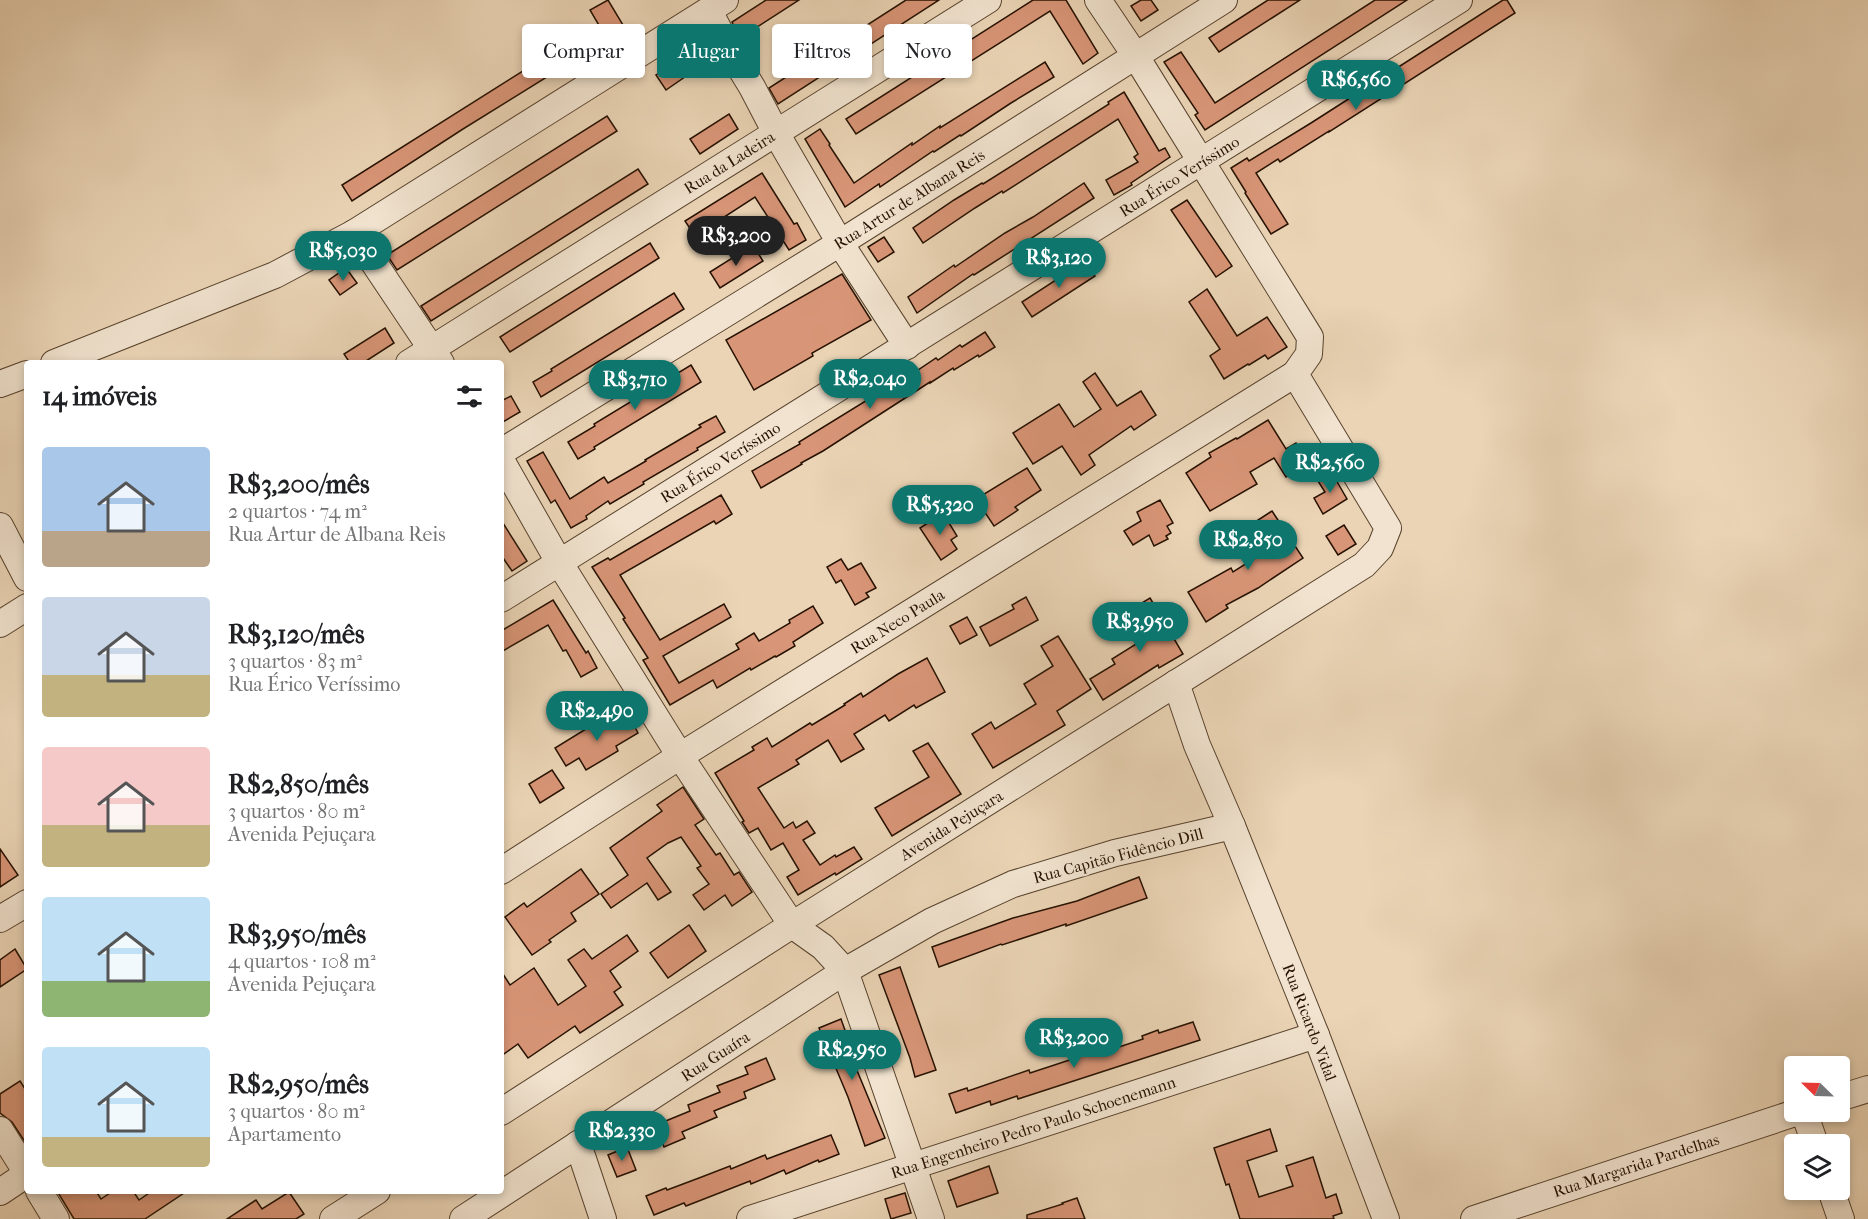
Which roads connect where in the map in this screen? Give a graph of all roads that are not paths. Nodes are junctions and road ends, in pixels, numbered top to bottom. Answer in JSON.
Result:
{"nodes":[{"id":1,"x":988,"y":0,"type":"edge"},
{"id":2,"x":1098,"y":0,"type":"edge"},
{"id":3,"x":1224,"y":0,"type":"edge"},
{"id":4,"x":1459,"y":0,"type":"edge"},
{"id":5,"x":717,"y":5,"type":"edge"},
{"id":6,"x":1135,"y":55,"type":"junction"},
{"id":7,"x":776,"y":133,"type":"junction"},
{"id":8,"x":1202,"y":162,"type":"junction"},
{"id":9,"x":354,"y":233,"type":"junction"},
{"id":10,"x":840,"y":243,"type":"junction"},
{"id":11,"x":907,"y":346,"type":"junction"},
{"id":12,"x":436,"y":356,"type":"edge"},
{"id":13,"x":61,"y":360,"type":"edge"},
{"id":14,"x":421,"y":360,"type":"edge"},
{"id":15,"x":1295,"y":374,"type":"junction"},
{"id":16,"x":24,"y":375,"type":"edge"},
{"id":17,"x":0,"y":384,"type":"edge"},
{"id":18,"x":504,"y":450,"type":"edge"},
{"id":19,"x":504,"y":465,"type":"edge"},
{"id":20,"x":0,"y":526,"type":"edge"},
{"id":21,"x":559,"y":562,"type":"junction"},
{"id":22,"x":24,"y":572,"type":"edge"},
{"id":23,"x":504,"y":598,"type":"edge"},
{"id":24,"x":24,"y":609,"type":"edge"},
{"id":25,"x":0,"y":624,"type":"edge"},
{"id":26,"x":1176,"y":683,"type":"junction"},
{"id":27,"x":680,"y":756,"type":"junction"},
{"id":28,"x":1232,"y":826,"type":"junction"},
{"id":29,"x":504,"y":869,"type":"edge"},
{"id":30,"x":24,"y":905,"type":"edge"},
{"id":31,"x":0,"y":919,"type":"edge"},
{"id":32,"x":792,"y":925,"type":"junction"},
{"id":33,"x":845,"y":971,"type":"junction"},
{"id":34,"x":1316,"y":1035,"type":"junction"},
{"id":35,"x":1868,"y":1089,"type":"edge"},
{"id":36,"x":1850,"y":1095,"type":"edge"},
{"id":37,"x":504,"y":1110,"type":"edge"},
{"id":38,"x":1784,"y":1117,"type":"edge"},
{"id":39,"x":0,"y":1130,"type":"edge"},
{"id":40,"x":578,"y":1144,"type":"junction"},
{"id":41,"x":913,"y":1166,"type":"junction"},
{"id":42,"x":24,"y":1169,"type":"edge"},
{"id":43,"x":24,"y":1176,"type":"edge"},
{"id":44,"x":0,"y":1191,"type":"edge"},
{"id":45,"x":504,"y":1192,"type":"edge"},
{"id":46,"x":41,"y":1194,"type":"edge"},
{"id":47,"x":372,"y":1194,"type":"edge"},
{"id":48,"x":501,"y":1194,"type":"edge"},
{"id":49,"x":1834,"y":1200,"type":"edge"},
{"id":50,"x":56,"y":1219,"type":"edge"},
{"id":51,"x":333,"y":1219,"type":"edge"},
{"id":52,"x":463,"y":1219,"type":"edge"},
{"id":53,"x":603,"y":1219,"type":"edge"},
{"id":54,"x":750,"y":1219,"type":"edge"},
{"id":55,"x":931,"y":1219,"type":"edge"},
{"id":56,"x":1386,"y":1219,"type":"edge"},
{"id":57,"x":1474,"y":1219,"type":"edge"},
{"id":58,"x":1841,"y":1219,"type":"edge"}],
"edges":[{"from":1,"to":7,"type":"street","name":"Rua da Ladeira"},
{"from":2,"to":6,"type":"street"},
{"from":3,"to":6,"type":"street","name":"Rua Artur de Albana Reis"},
{"from":4,"to":8,"type":"street","name":"Rua Érico Veríssimo"},
{"from":5,"to":7,"type":"street"},
{"from":5,"to":9,"type":"street"},
{"from":6,"to":8,"type":"street"},
{"from":6,"to":10,"type":"street","name":"Rua Artur de Albana Reis"},
{"from":7,"to":10,"type":"street"},
{"from":7,"to":12,"type":"street","name":"Rua da Ladeira"},
{"from":8,"to":11,"type":"street","name":"Rua Érico Veríssimo"},
{"from":8,"to":15,"type":"street"},
{"from":9,"to":12,"type":"street"},
{"from":9,"to":13,"type":"street"},
{"from":10,"to":11,"type":"street"},
{"from":10,"to":18,"type":"street","name":"Rua Artur de Albana Reis"},
{"from":11,"to":21,"type":"street","name":"Rua Érico Veríssimo"},
{"from":12,"to":14,"type":"street","name":"Rua da Ladeira"},
{"from":15,"to":26,"type":"street","name":"Avenida Pejuçara"},
{"from":15,"to":27,"type":"street","name":"Rua Neco Paula"},
{"from":16,"to":17,"type":"street"},
{"from":19,"to":21,"type":"street"},
{"from":20,"to":22,"type":"street"},
{"from":21,"to":23,"type":"street","name":"Rua Érico Veríssimo"},
{"from":21,"to":27,"type":"street"},
{"from":24,"to":25,"type":"street"},
{"from":26,"to":28,"type":"street","name":"Rua Ricardo Vidal"},
{"from":26,"to":32,"type":"street","name":"Avenida Pejuçara"},
{"from":27,"to":29,"type":"street","name":"Rua Neco Paula"},
{"from":27,"to":32,"type":"street"},
{"from":28,"to":33,"type":"street","name":"Rua Capitão Fidêncio Dill"},
{"from":28,"to":34,"type":"street","name":"Rua Ricardo Vidal"},
{"from":30,"to":31,"type":"street"},
{"from":32,"to":33,"type":"street"},
{"from":32,"to":37,"type":"street","name":"Avenida Pejuçara"},
{"from":33,"to":40,"type":"street","name":"Rua Guaíra"},
{"from":33,"to":41,"type":"street"},
{"from":34,"to":41,"type":"street","name":"Rua Engenheiro Pedro Paulo Schoenemann"},
{"from":34,"to":56,"type":"street","name":"Rua Ricardo Vidal"},
{"from":35,"to":36,"type":"street"},
{"from":38,"to":57,"type":"street","name":"Rua Margarida Pardelhas"},
{"from":39,"to":42,"type":"street"},
{"from":40,"to":45,"type":"street","name":"Rua Guaíra"},
{"from":40,"to":53,"type":"street"},
{"from":41,"to":54,"type":"street","name":"Rua Engenheiro Pedro Paulo Schoenemann"},
{"from":41,"to":55,"type":"street"},
{"from":43,"to":44,"type":"street"},
{"from":46,"to":50,"type":"street"},
{"from":47,"to":51,"type":"street"},
{"from":48,"to":52,"type":"street","name":"Rua Guaíra"},
{"from":49,"to":58,"type":"street"}]}
